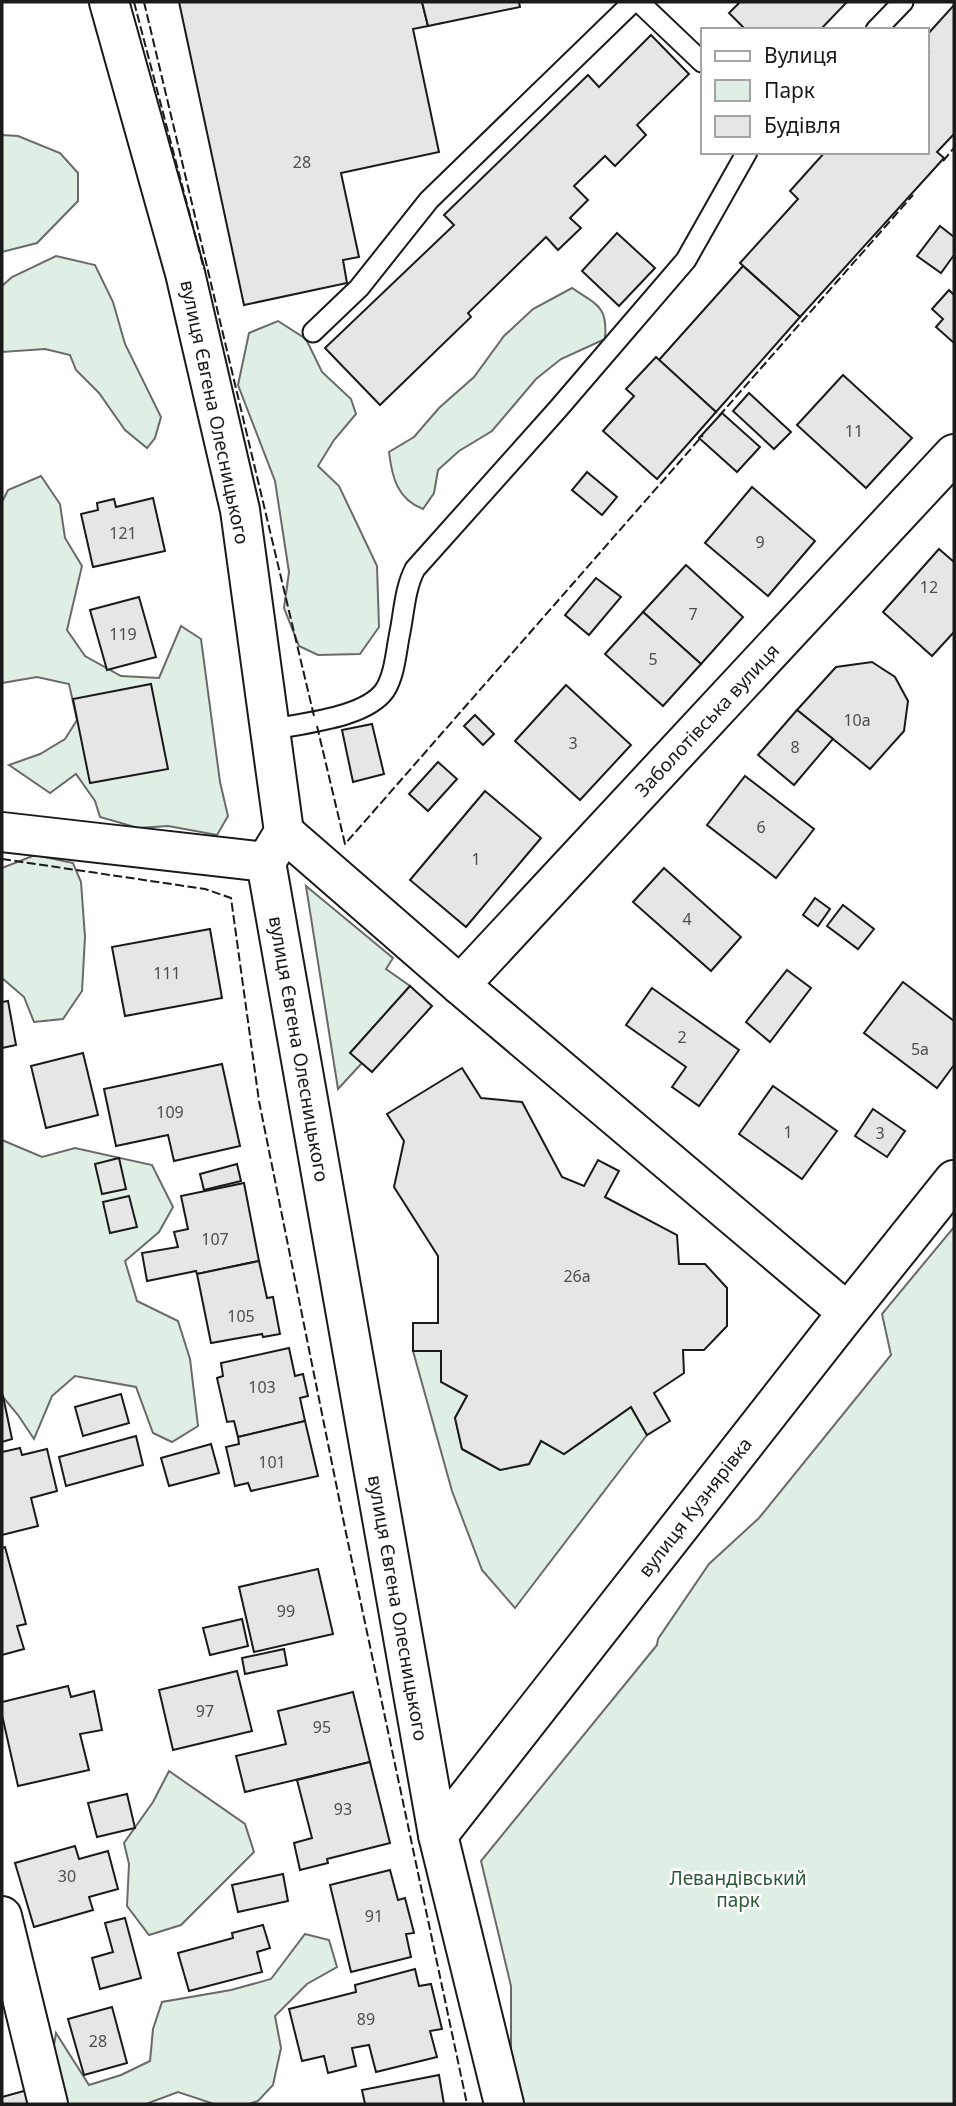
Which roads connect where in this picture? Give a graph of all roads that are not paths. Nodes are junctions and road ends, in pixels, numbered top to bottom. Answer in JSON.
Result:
{"nodes":[{"id":1,"x":109,"y":2,"type":"edge"},
{"id":2,"x":633,"y":2,"type":"edge"},
{"id":3,"x":639,"y":2,"type":"edge"},
{"id":4,"x":903,"y":2,"type":"edge"},
{"id":5,"x":878,"y":28,"type":"edge"},
{"id":6,"x":701,"y":61,"type":"edge"},
{"id":7,"x":746,"y":154,"type":"edge"},
{"id":8,"x":313,"y":332,"type":"dead end"},
{"id":9,"x":954,"y":454,"type":"edge"},
{"id":10,"x":270,"y":730,"type":"junction"},
{"id":11,"x":2,"y":832,"type":"edge"},
{"id":12,"x":275,"y":847,"type":"junction"},
{"id":13,"x":460,"y":985,"type":"junction"},
{"id":14,"x":954,"y":1180,"type":"edge"},
{"id":15,"x":847,"y":1312,"type":"junction"},
{"id":16,"x":438,"y":1835,"type":"junction"},
{"id":17,"x":2,"y":1916,"type":"edge"},
{"id":18,"x":48,"y":2104,"type":"edge"},
{"id":19,"x":504,"y":2104,"type":"edge"}],
"edges":[{"from":1,"to":10,"type":"street","name":"вулиця Євгена Олесницького"},
{"from":2,"to":8,"type":"lane"},
{"from":3,"to":6,"type":"lane"},
{"from":4,"to":5,"type":"lane"},
{"from":7,"to":10,"type":"lane"},
{"from":9,"to":13,"type":"street","name":"Заболотівська вулиця"},
{"from":10,"to":12,"type":"street","name":"вулиця Євгена Олесницького"},
{"from":11,"to":12,"type":"street"},
{"from":12,"to":13,"type":"street"},
{"from":12,"to":16,"type":"street","name":"вулиця Євгена Олесницького"},
{"from":13,"to":15,"type":"street"},
{"from":14,"to":15,"type":"street","name":"вулиця Кузнярівка"},
{"from":15,"to":16,"type":"street","name":"вулиця Кузнярівка"},
{"from":16,"to":19,"type":"street","name":"вулиця Євгена Олесницького"},
{"from":17,"to":18,"type":"street"}]}
